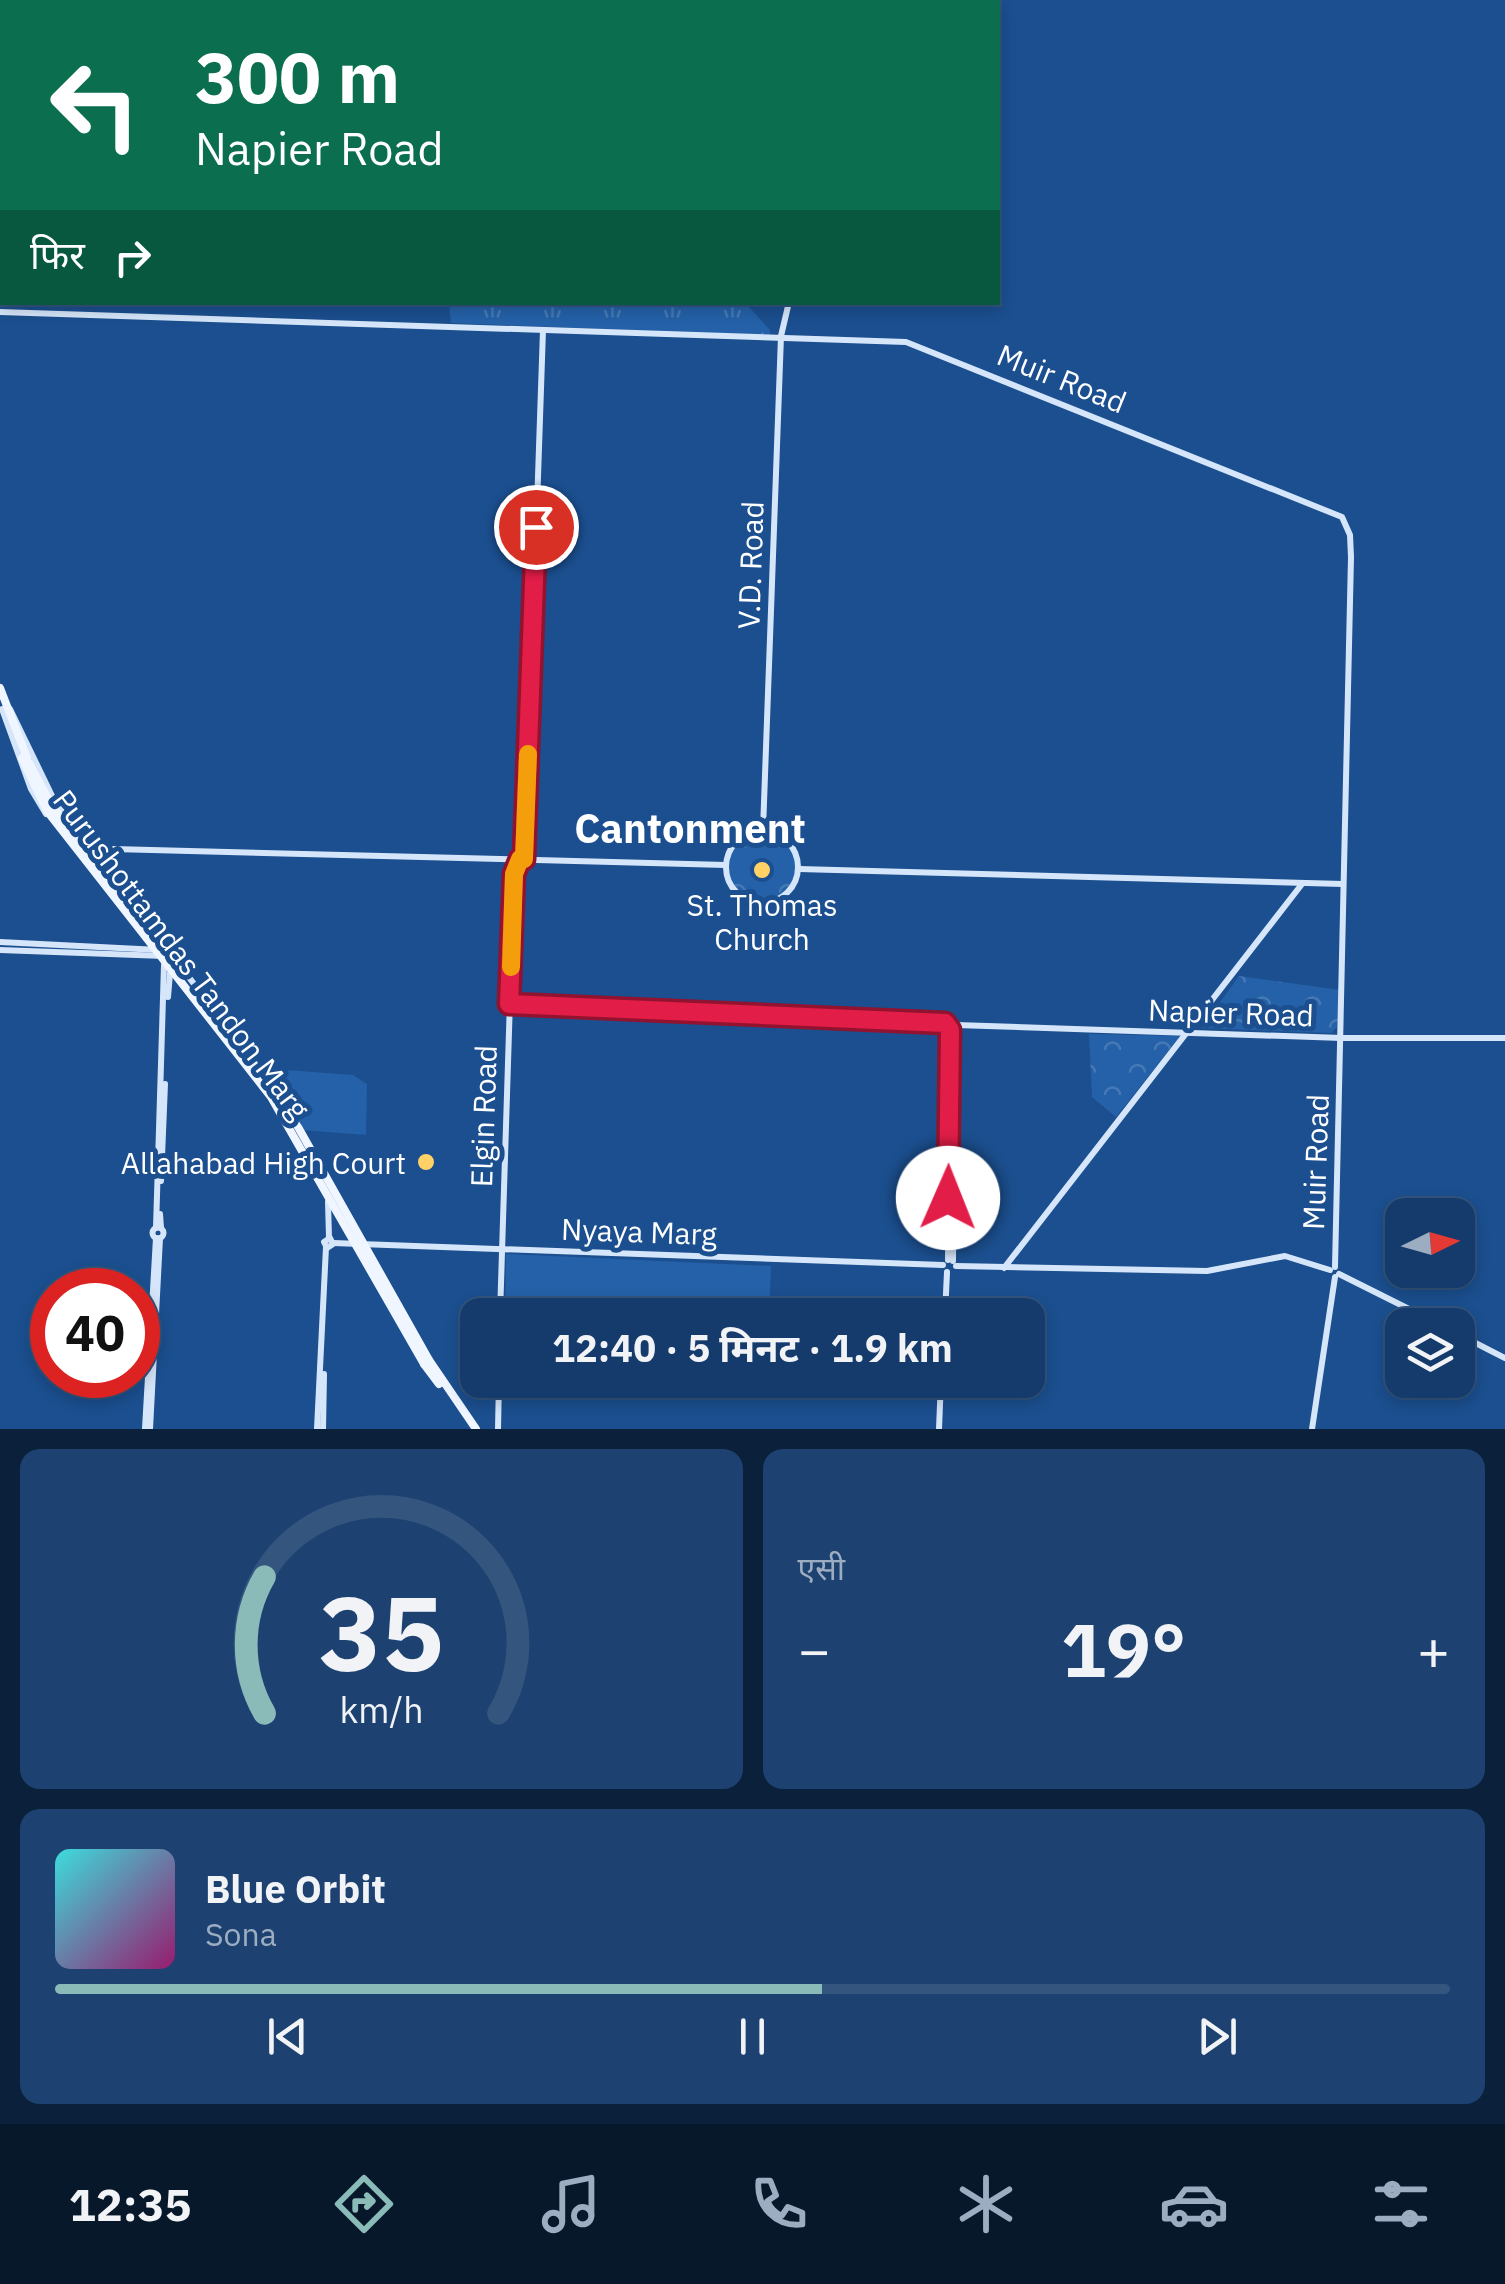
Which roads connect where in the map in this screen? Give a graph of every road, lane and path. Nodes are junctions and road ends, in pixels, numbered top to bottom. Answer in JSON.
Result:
{"nodes":[{"id":1,"x":787,"y":305,"type":"edge"},
{"id":2,"x":0,"y":312,"type":"edge"},
{"id":3,"x":543,"y":330,"type":"junction"},
{"id":4,"x":781,"y":336,"type":"junction"},
{"id":5,"x":0,"y":688,"type":"edge"},
{"id":6,"x":3,"y":705,"type":"edge"},
{"id":7,"x":763,"y":830,"type":"junction"},
{"id":8,"x":522,"y":859,"type":"junction"},
{"id":9,"x":103,"y":860,"type":"junction"},
{"id":10,"x":726,"y":866,"type":"junction"},
{"id":11,"x":92,"y":869,"type":"junction"},
{"id":12,"x":799,"y":869,"type":"junction"},
{"id":13,"x":1302,"y":884,"type":"junction"},
{"id":14,"x":1343,"y":884,"type":"junction"},
{"id":15,"x":0,"y":942,"type":"edge"},
{"id":16,"x":0,"y":950,"type":"edge"},
{"id":17,"x":168,"y":953,"type":"junction"},
{"id":18,"x":147,"y":954,"type":"junction"},
{"id":19,"x":164,"y":965,"type":"junction"},
{"id":20,"x":170,"y":973,"type":"junction"},
{"id":21,"x":509,"y":1004,"type":"junction"},
{"id":22,"x":951,"y":1026,"type":"junction"},
{"id":23,"x":1186,"y":1033,"type":"junction"},
{"id":24,"x":1342,"y":1038,"type":"junction"},
{"id":25,"x":1505,"y":1038,"type":"edge"},
{"id":26,"x":328,"y":1202,"type":"junction"},
{"id":27,"x":158,"y":1228,"type":"junction"},
{"id":28,"x":365,"y":1243,"type":"junction"},
{"id":29,"x":329,"y":1244,"type":"junction"},
{"id":30,"x":352,"y":1244,"type":"junction"},
{"id":31,"x":501,"y":1248,"type":"junction"},
{"id":32,"x":949,"y":1265,"type":"junction"},
{"id":33,"x":1004,"y":1268,"type":"junction"},
{"id":34,"x":1335,"y":1272,"type":"junction"},
{"id":35,"x":500,"y":1298,"type":"edge"},
{"id":36,"x":946,"y":1298,"type":"edge"},
{"id":37,"x":1407,"y":1308,"type":"edge"},
{"id":38,"x":1475,"y":1343,"type":"edge"},
{"id":39,"x":1505,"y":1358,"type":"edge"},
{"id":40,"x":428,"y":1365,"type":"junction"},
{"id":41,"x":499,"y":1398,"type":"edge"},
{"id":42,"x":941,"y":1398,"type":"edge"},
{"id":43,"x":148,"y":1429,"type":"edge"},
{"id":44,"x":320,"y":1429,"type":"edge"},
{"id":45,"x":473,"y":1429,"type":"edge"},
{"id":46,"x":498,"y":1429,"type":"edge"},
{"id":47,"x":939,"y":1429,"type":"edge"},
{"id":48,"x":1312,"y":1429,"type":"edge"}],
"edges":[{"from":1,"to":4,"type":"street","name":"V.D. Road"},
{"from":2,"to":3,"type":"street","name":"Muir Road"},
{"from":3,"to":4,"type":"street","name":"Muir Road"},
{"from":3,"to":8,"type":"street","name":"Elgin Road"},
{"from":4,"to":7,"type":"street","name":"V.D. Road"},
{"from":4,"to":14,"type":"street","name":"Muir Road"},
{"from":5,"to":6,"type":"main road"},
{"from":6,"to":9,"type":"street","name":"Purushottamdas Tandon Marg"},
{"from":6,"to":11,"type":"street","name":"Purushottamdas Tandon Marg"},
{"from":6,"to":40,"type":"main road","bridge":true},
{"from":7,"to":10,"type":"street"},
{"from":7,"to":12,"type":"street"},
{"from":8,"to":9,"type":"street"},
{"from":8,"to":10,"type":"street"},
{"from":8,"to":21,"type":"street","name":"Elgin Road"},
{"from":9,"to":11,"type":"street"},
{"from":9,"to":17,"type":"street","name":"Purushottamdas Tandon Marg"},
{"from":10,"to":12,"type":"street"},
{"from":11,"to":18,"type":"street","name":"Purushottamdas Tandon Marg"},
{"from":12,"to":13,"type":"street"},
{"from":13,"to":14,"type":"street"},
{"from":13,"to":23,"type":"street"},
{"from":14,"to":24,"type":"street","name":"Muir Road"},
{"from":15,"to":18,"type":"street"},
{"from":16,"to":18,"type":"street"},
{"from":17,"to":18,"type":"street"},
{"from":17,"to":28,"type":"street","name":"Purushottamdas Tandon Marg"},
{"from":18,"to":19,"type":"street","name":"Purushottamdas Tandon Marg"},
{"from":19,"to":20,"type":"street","name":"Purushottamdas Tandon Marg"},
{"from":19,"to":27,"type":"street"},
{"from":20,"to":26,"type":"street","name":"Purushottamdas Tandon Marg"},
{"from":20,"to":27,"type":"street"},
{"from":21,"to":22,"type":"street","name":"Napier Road"},
{"from":21,"to":31,"type":"street","name":"Elgin Road"},
{"from":22,"to":23,"type":"street","name":"Napier Road"},
{"from":22,"to":32,"type":"street"},
{"from":23,"to":24,"type":"street","name":"Napier Road"},
{"from":23,"to":33,"type":"street"},
{"from":24,"to":25,"type":"street","name":"Napier Road"},
{"from":24,"to":34,"type":"street","name":"Muir Road"},
{"from":26,"to":29,"type":"street"},
{"from":26,"to":30,"type":"street","name":"Purushottamdas Tandon Marg"},
{"from":27,"to":43,"type":"street"},
{"from":28,"to":30,"type":"street","name":"Nyaya Marg"},
{"from":28,"to":31,"type":"street","name":"Nyaya Marg"},
{"from":28,"to":40,"type":"street","name":"Purushottamdas Tandon Marg"},
{"from":29,"to":30,"type":"street","name":"Nyaya Marg"},
{"from":29,"to":44,"type":"street"},
{"from":30,"to":40,"type":"street","name":"Purushottamdas Tandon Marg"},
{"from":31,"to":32,"type":"street","name":"Nyaya Marg"},
{"from":31,"to":35,"type":"street","name":"Elgin Road"},
{"from":32,"to":33,"type":"street","name":"Nyaya Marg"},
{"from":32,"to":36,"type":"street"},
{"from":33,"to":34,"type":"street","name":"Nyaya Marg"},
{"from":34,"to":37,"type":"street","name":"Nyaya Marg"},
{"from":34,"to":48,"type":"street","name":"Muir Road"},
{"from":38,"to":39,"type":"street"},
{"from":40,"to":45,"type":"main road","name":"Purushottamdas Tandon Marg"},
{"from":41,"to":46,"type":"street"},
{"from":42,"to":47,"type":"street"}]}
